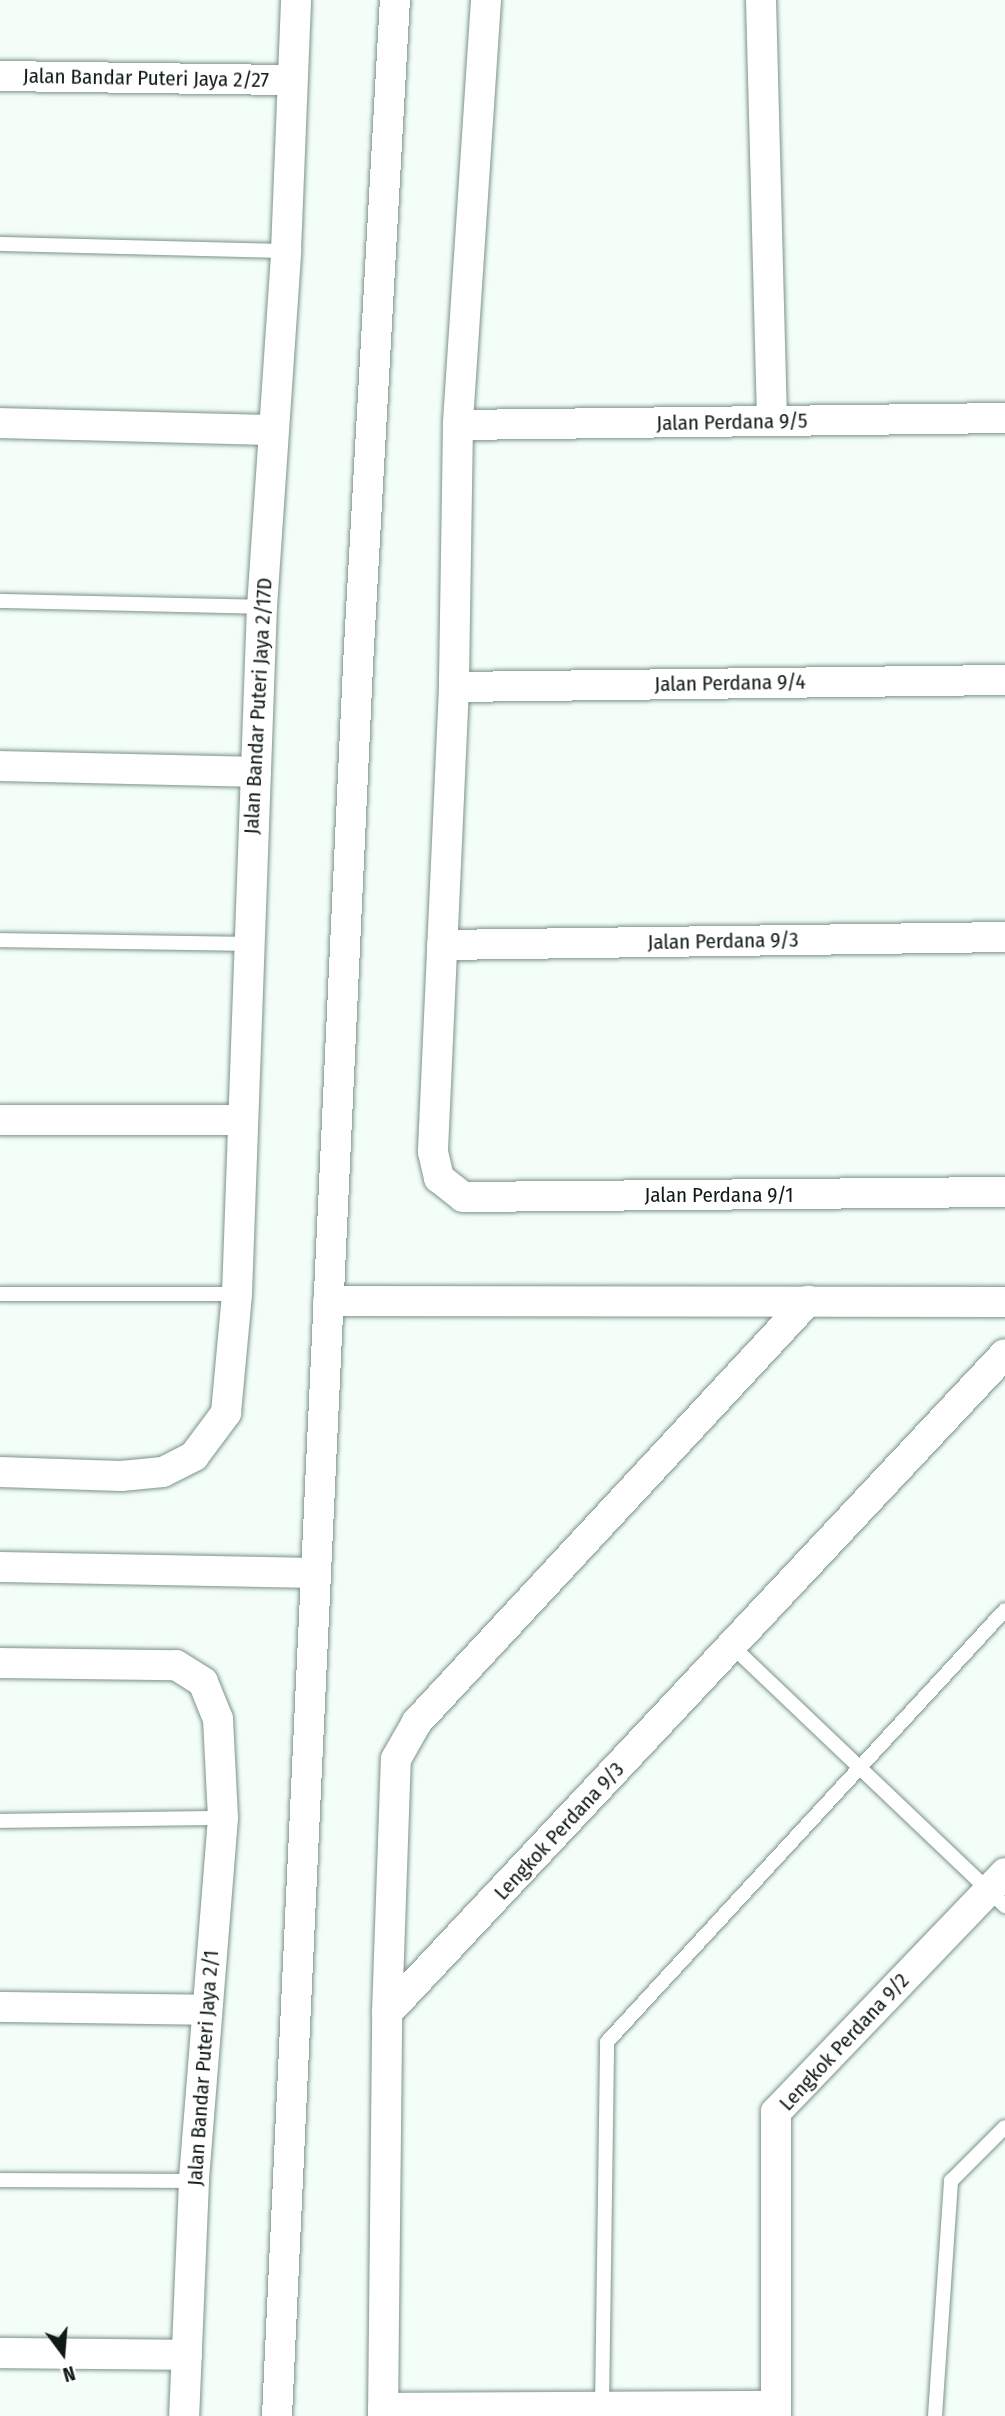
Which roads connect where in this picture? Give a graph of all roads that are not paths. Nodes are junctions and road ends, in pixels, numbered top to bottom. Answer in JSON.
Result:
{"nodes":[{"id":1,"x":296,"y":0,"type":"edge"},
{"id":2,"x":395,"y":0,"type":"edge"},
{"id":3,"x":486,"y":0,"type":"edge"},
{"id":4,"x":761,"y":0,"type":"edge"},
{"id":5,"x":0,"y":76,"type":"edge"},
{"id":6,"x":291,"y":80,"type":"junction"},
{"id":7,"x":0,"y":244,"type":"edge"},
{"id":8,"x":286,"y":251,"type":"junction"},
{"id":9,"x":1005,"y":418,"type":"edge"},
{"id":10,"x":772,"y":421,"type":"junction"},
{"id":11,"x":0,"y":423,"type":"edge"},
{"id":12,"x":458,"y":425,"type":"junction"},
{"id":13,"x":273,"y":430,"type":"junction"},
{"id":14,"x":0,"y":601,"type":"edge"},
{"id":15,"x":262,"y":607,"type":"junction"},
{"id":16,"x":1005,"y":680,"type":"edge"},
{"id":17,"x":454,"y":687,"type":"junction"},
{"id":18,"x":0,"y":766,"type":"edge"},
{"id":19,"x":256,"y":772,"type":"junction"},
{"id":20,"x":1005,"y":937,"type":"edge"},
{"id":21,"x":0,"y":940,"type":"edge"},
{"id":22,"x":247,"y":944,"type":"junction"},
{"id":23,"x":442,"y":945,"type":"junction"},
{"id":24,"x":0,"y":1119,"type":"edge"},
{"id":25,"x":241,"y":1120,"type":"junction"},
{"id":26,"x":1005,"y":1192,"type":"edge"},
{"id":27,"x":0,"y":1294,"type":"edge"},
{"id":28,"x":237,"y":1294,"type":"junction"},
{"id":29,"x":328,"y":1301,"type":"junction"},
{"id":30,"x":808,"y":1301,"type":"junction"},
{"id":31,"x":1005,"y":1301,"type":"edge"},
{"id":32,"x":1005,"y":1354,"type":"edge"},
{"id":33,"x":0,"y":1472,"type":"edge"},
{"id":34,"x":0,"y":1567,"type":"edge"},
{"id":35,"x":315,"y":1573,"type":"junction"},
{"id":36,"x":1005,"y":1610,"type":"edge"},
{"id":37,"x":733,"y":1647,"type":"junction"},
{"id":38,"x":0,"y":1663,"type":"edge"},
{"id":39,"x":860,"y":1767,"type":"junction"},
{"id":40,"x":223,"y":1818,"type":"junction"},
{"id":41,"x":0,"y":1821,"type":"edge"},
{"id":42,"x":999,"y":1890,"type":"edge"},
{"id":43,"x":0,"y":2007,"type":"edge"},
{"id":44,"x":207,"y":2010,"type":"junction"},
{"id":45,"x":387,"y":2013,"type":"junction"},
{"id":46,"x":1005,"y":2127,"type":"edge"},
{"id":47,"x":0,"y":2180,"type":"edge"},
{"id":48,"x":194,"y":2181,"type":"junction"},
{"id":49,"x":0,"y":2353,"type":"edge"},
{"id":50,"x":187,"y":2355,"type":"junction"},
{"id":51,"x":775,"y":2411,"type":"edge"},
{"id":52,"x":383,"y":2412,"type":"edge"},
{"id":53,"x":602,"y":2412,"type":"edge"},
{"id":54,"x":184,"y":2416,"type":"edge"},
{"id":55,"x":277,"y":2416,"type":"edge"},
{"id":56,"x":935,"y":2416,"type":"edge"}],
"edges":[{"from":1,"to":6,"type":"street","name":"Jalan Bandar Puteri Jaya 2/17D"},
{"from":2,"to":29,"type":"street"},
{"from":3,"to":12,"type":"street"},
{"from":4,"to":10,"type":"street"},
{"from":5,"to":6,"type":"street","name":"Jalan Bandar Puteri Jaya 2/27"},
{"from":6,"to":8,"type":"street","name":"Jalan Bandar Puteri Jaya 2/17D"},
{"from":7,"to":8,"type":"lane"},
{"from":8,"to":13,"type":"street","name":"Jalan Bandar Puteri Jaya 2/17D"},
{"from":9,"to":10,"type":"street","name":"Jalan Perdana 9/5"},
{"from":10,"to":12,"type":"street","name":"Jalan Perdana 9/5"},
{"from":11,"to":13,"type":"street"},
{"from":12,"to":17,"type":"street"},
{"from":13,"to":15,"type":"street","name":"Jalan Bandar Puteri Jaya 2/17D"},
{"from":14,"to":15,"type":"lane"},
{"from":15,"to":19,"type":"street","name":"Jalan Bandar Puteri Jaya 2/17D"},
{"from":16,"to":17,"type":"street","name":"Jalan Perdana 9/4"},
{"from":17,"to":23,"type":"street"},
{"from":18,"to":19,"type":"street"},
{"from":19,"to":22,"type":"street","name":"Jalan Bandar Puteri Jaya 2/17D"},
{"from":20,"to":23,"type":"street","name":"Jalan Perdana 9/3"},
{"from":21,"to":22,"type":"lane"},
{"from":22,"to":25,"type":"street","name":"Jalan Bandar Puteri Jaya 2/17D"},
{"from":23,"to":26,"type":"street","name":"Jalan Perdana 9/1"},
{"from":24,"to":25,"type":"street"},
{"from":25,"to":28,"type":"street","name":"Jalan Bandar Puteri Jaya 2/17D"},
{"from":27,"to":28,"type":"lane"},
{"from":28,"to":33,"type":"street","name":"Jalan Bandar Puteri Jaya 2/17D"},
{"from":29,"to":30,"type":"street"},
{"from":29,"to":35,"type":"street"},
{"from":30,"to":31,"type":"street"},
{"from":30,"to":45,"type":"street"},
{"from":32,"to":37,"type":"street","name":"Lengkok Perdana 9/3"},
{"from":34,"to":35,"type":"street"},
{"from":35,"to":55,"type":"street"},
{"from":36,"to":39,"type":"lane"},
{"from":37,"to":39,"type":"lane"},
{"from":37,"to":45,"type":"street","name":"Lengkok Perdana 9/3"},
{"from":38,"to":40,"type":"street","name":"Jalan Bandar Puteri Jaya 2/1"},
{"from":39,"to":42,"type":"lane"},
{"from":39,"to":53,"type":"lane"},
{"from":40,"to":41,"type":"lane"},
{"from":40,"to":44,"type":"street","name":"Jalan Bandar Puteri Jaya 2/1"},
{"from":42,"to":51,"type":"street","name":"Lengkok Perdana 9/2"},
{"from":43,"to":44,"type":"street"},
{"from":44,"to":48,"type":"street","name":"Jalan Bandar Puteri Jaya 2/1"},
{"from":45,"to":52,"type":"street"},
{"from":46,"to":56,"type":"lane"},
{"from":47,"to":48,"type":"lane"},
{"from":48,"to":50,"type":"street","name":"Jalan Bandar Puteri Jaya 2/1"},
{"from":49,"to":50,"type":"street"},
{"from":50,"to":54,"type":"street","name":"Jalan Bandar Puteri Jaya 2/1"},
{"from":51,"to":53,"type":"street"},
{"from":52,"to":53,"type":"street"}]}
